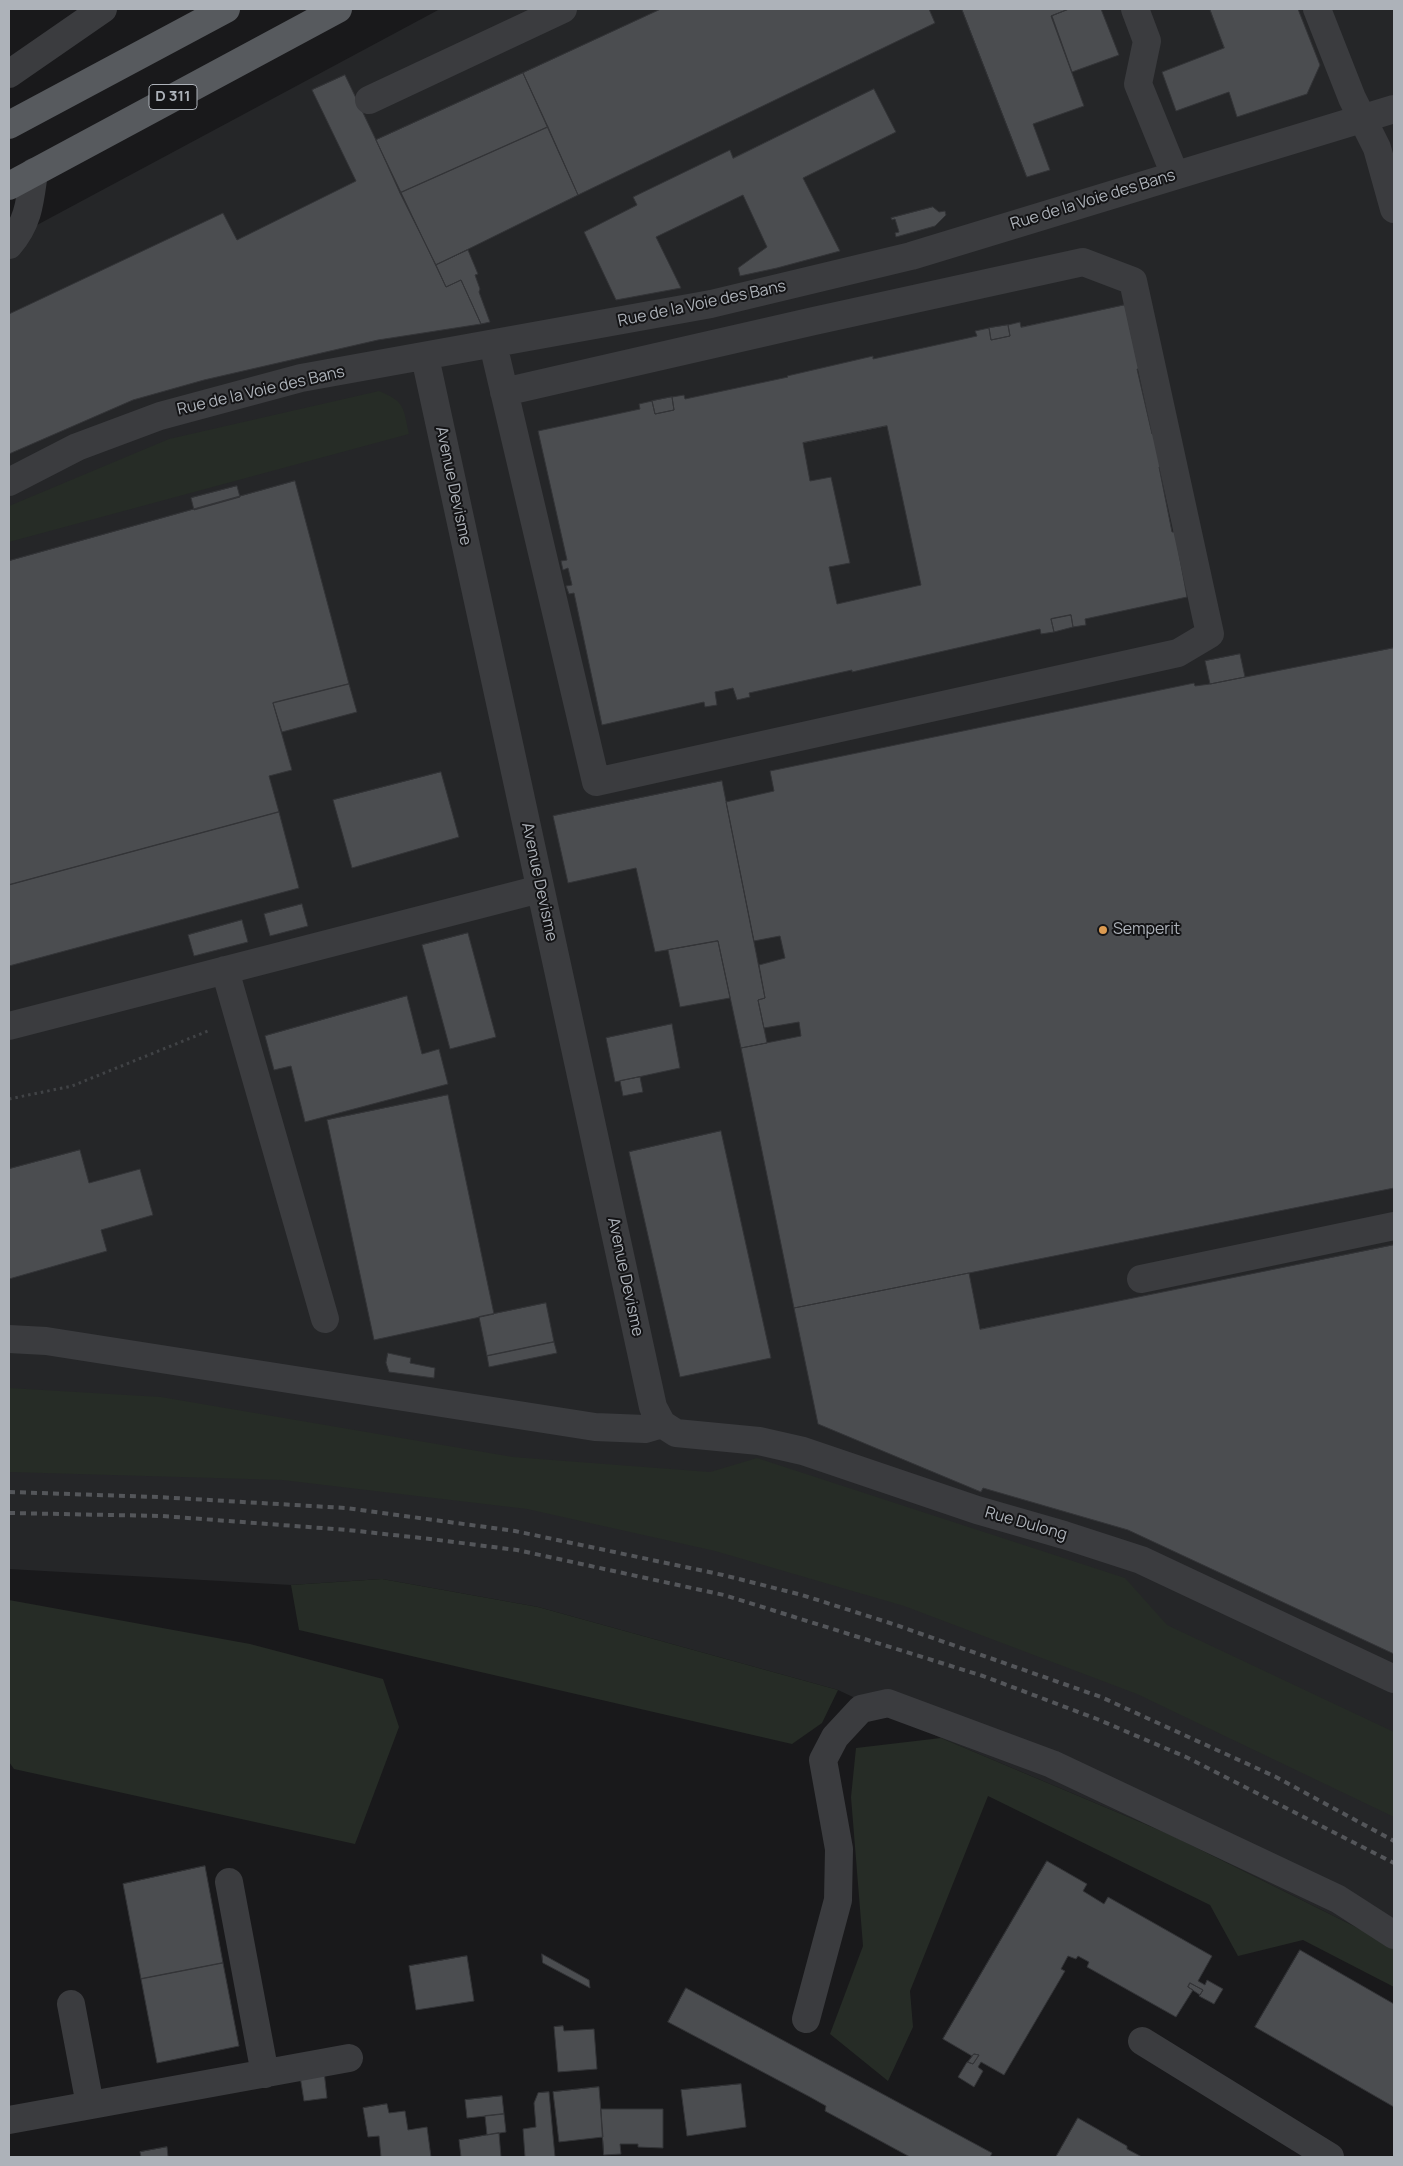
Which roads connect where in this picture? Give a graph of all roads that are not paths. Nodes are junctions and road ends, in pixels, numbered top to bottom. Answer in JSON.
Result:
{"nodes":[{"id":1,"x":103,"y":9,"type":"edge"},
{"id":2,"x":226,"y":9,"type":"edge"},
{"id":3,"x":338,"y":9,"type":"edge"},
{"id":4,"x":563,"y":9,"type":"edge"},
{"id":5,"x":1135,"y":9,"type":"edge"},
{"id":6,"x":1317,"y":9,"type":"edge"},
{"id":7,"x":9,"y":74,"type":"edge"},
{"id":8,"x":369,"y":100,"type":"dead end"},
{"id":9,"x":1394,"y":109,"type":"edge"},
{"id":10,"x":1362,"y":118,"type":"junction"},
{"id":11,"x":9,"y":125,"type":"edge"},
{"id":12,"x":34,"y":172,"type":"junction"},
{"id":13,"x":1176,"y":175,"type":"junction"},
{"id":14,"x":9,"y":186,"type":"edge"},
{"id":15,"x":1394,"y":209,"type":"edge"},
{"id":16,"x":9,"y":245,"type":"edge"},
{"id":17,"x":493,"y":344,"type":"junction"},
{"id":18,"x":425,"y":357,"type":"junction"},
{"id":19,"x":504,"y":392,"type":"junction"},
{"id":20,"x":9,"y":482,"type":"edge"},
{"id":21,"x":540,"y":889,"type":"junction"},
{"id":22,"x":225,"y":970,"type":"junction"},
{"id":23,"x":9,"y":1026,"type":"edge"},
{"id":24,"x":1394,"y":1226,"type":"edge"},
{"id":25,"x":1141,"y":1279,"type":"dead end"},
{"id":26,"x":325,"y":1319,"type":"dead end"},
{"id":27,"x":9,"y":1340,"type":"edge"},
{"id":28,"x":657,"y":1415,"type":"junction"},
{"id":29,"x":1394,"y":1679,"type":"edge"},
{"id":30,"x":229,"y":1882,"type":"dead end"},
{"id":31,"x":1394,"y":1936,"type":"edge"},
{"id":32,"x":71,"y":2004,"type":"dead end"},
{"id":33,"x":806,"y":2020,"type":"dead end"},
{"id":34,"x":1142,"y":2041,"type":"dead end"},
{"id":35,"x":349,"y":2058,"type":"dead end"},
{"id":36,"x":265,"y":2074,"type":"junction"},
{"id":37,"x":90,"y":2105,"type":"junction"},
{"id":38,"x":9,"y":2120,"type":"edge"},
{"id":39,"x":1330,"y":2157,"type":"edge"}],
"edges":[{"from":1,"to":7,"type":"street"},
{"from":2,"to":11,"type":"main road"},
{"from":3,"to":12,"type":"main road","number":"D 311"},
{"from":4,"to":8,"type":"street"},
{"from":5,"to":13,"type":"street"},
{"from":6,"to":10,"type":"street"},
{"from":9,"to":10,"type":"street","name":"Rue de la Voie des Bans"},
{"from":10,"to":13,"type":"street","name":"Rue de la Voie des Bans"},
{"from":10,"to":15,"type":"street"},
{"from":12,"to":14,"type":"main road","number":"D 311"},
{"from":12,"to":16,"type":"street"},
{"from":13,"to":17,"type":"street","name":"Rue de la Voie des Bans"},
{"from":17,"to":18,"type":"street","name":"Rue de la Voie des Bans"},
{"from":17,"to":19,"type":"street"},
{"from":18,"to":20,"type":"street","name":"Rue de la Voie des Bans"},
{"from":18,"to":21,"type":"street","name":"Avenue Devisme"},
{"from":19,"to":19,"type":"street"},
{"from":21,"to":22,"type":"street"},
{"from":21,"to":28,"type":"street","name":"Avenue Devisme"},
{"from":22,"to":23,"type":"street"},
{"from":22,"to":26,"type":"street"},
{"from":24,"to":25,"type":"street"},
{"from":27,"to":28,"type":"street"},
{"from":28,"to":29,"type":"street","name":"Rue Dulong"},
{"from":30,"to":36,"type":"street"},
{"from":31,"to":33,"type":"street"},
{"from":32,"to":37,"type":"street"},
{"from":34,"to":39,"type":"street"},
{"from":35,"to":36,"type":"street"},
{"from":36,"to":37,"type":"street"},
{"from":37,"to":38,"type":"street"}]}
